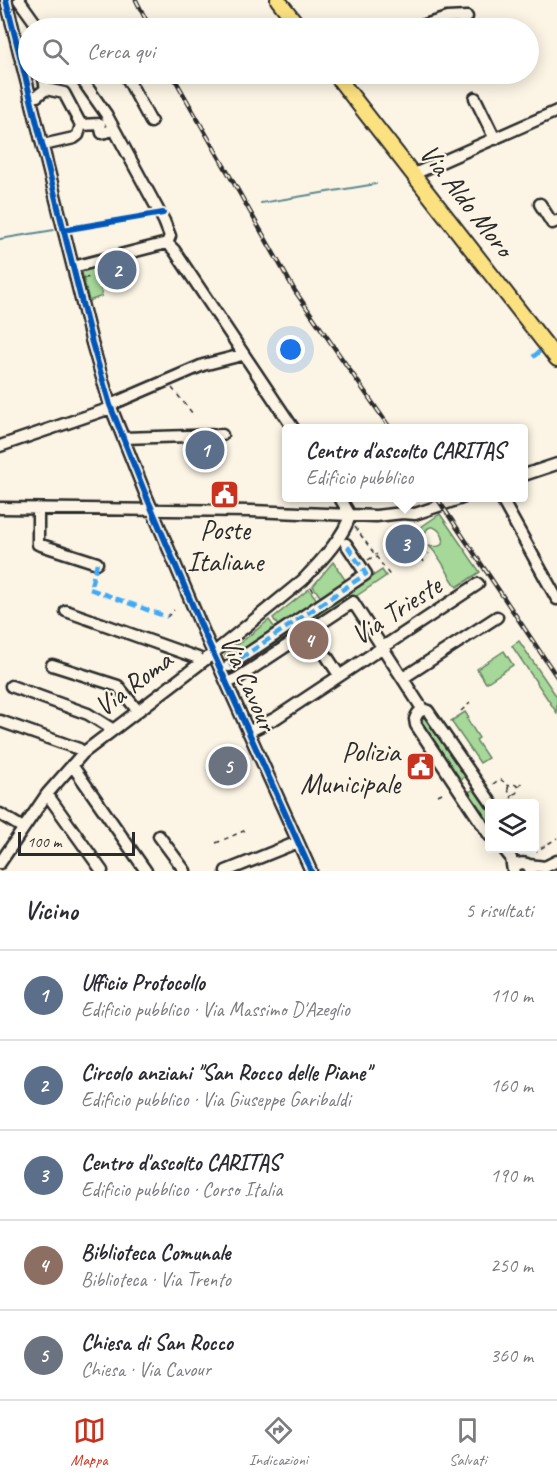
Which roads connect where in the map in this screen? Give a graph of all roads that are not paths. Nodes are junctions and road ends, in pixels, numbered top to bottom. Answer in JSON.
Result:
{"nodes":[{"id":1,"x":19,"y":0,"type":"edge"},
{"id":2,"x":278,"y":0,"type":"edge"},
{"id":3,"x":7,"y":4,"type":"edge"},
{"id":4,"x":25,"y":10,"type":"junction"},
{"id":5,"x":467,"y":17,"type":"dead end"},
{"id":6,"x":31,"y":18,"type":"edge"},
{"id":7,"x":292,"y":18,"type":"edge"},
{"id":8,"x":447,"y":18,"type":"edge"},
{"id":9,"x":16,"y":40,"type":"joint"},
{"id":10,"x":18,"y":48,"type":"edge"},
{"id":11,"x":27,"y":84,"type":"edge"},
{"id":12,"x":45,"y":84,"type":"edge"},
{"id":13,"x":86,"y":84,"type":"edge"},
{"id":14,"x":130,"y":84,"type":"edge"},
{"id":15,"x":347,"y":84,"type":"edge"},
{"id":16,"x":46,"y":89,"type":"junction"},
{"id":17,"x":30,"y":97,"type":"junction"},
{"id":18,"x":475,"y":98,"type":"dead end"},
{"id":19,"x":557,"y":111,"type":"edge"},
{"id":20,"x":151,"y":122,"type":"dead end"},
{"id":21,"x":81,"y":125,"type":"junction"},
{"id":22,"x":114,"y":130,"type":"junction"},
{"id":23,"x":495,"y":139,"type":"junction"},
{"id":24,"x":43,"y":145,"type":"junction"},
{"id":25,"x":414,"y":174,"type":"junction"},
{"id":26,"x":540,"y":204,"type":"dead end"},
{"id":27,"x":557,"y":221,"type":"edge"},
{"id":28,"x":167,"y":243,"type":"junction"},
{"id":29,"x":76,"y":266,"type":"junction"},
{"id":30,"x":242,"y":355,"type":"junction"},
{"id":31,"x":557,"y":359,"type":"edge"},
{"id":32,"x":111,"y":406,"type":"junction"},
{"id":33,"x":290,"y":424,"type":"edge"},
{"id":34,"x":222,"y":435,"type":"dead end"},
{"id":35,"x":123,"y":438,"type":"junction"},
{"id":36,"x":0,"y":446,"type":"edge"},
{"id":37,"x":557,"y":464,"type":"edge"},
{"id":38,"x":528,"y":474,"type":"edge"},
{"id":39,"x":342,"y":502,"type":"edge"},
{"id":40,"x":435,"y":502,"type":"edge"},
{"id":41,"x":450,"y":502,"type":"edge"},
{"id":42,"x":503,"y":502,"type":"edge"},
{"id":43,"x":0,"y":508,"type":"edge"},
{"id":44,"x":39,"y":509,"type":"junction"},
{"id":45,"x":153,"y":510,"type":"junction"},
{"id":46,"x":403,"y":513,"type":"junction"},
{"id":47,"x":350,"y":515,"type":"junction"},
{"id":48,"x":346,"y":544,"type":"dead end"},
{"id":49,"x":97,"y":563,"type":"dead end"},
{"id":50,"x":478,"y":584,"type":"dead end"},
{"id":51,"x":557,"y":599,"type":"edge"},
{"id":52,"x":66,"y":610,"type":"dead end"},
{"id":53,"x":497,"y":617,"type":"dead end"},
{"id":54,"x":310,"y":631,"type":"junction"},
{"id":55,"x":383,"y":646,"type":"junction"},
{"id":56,"x":213,"y":652,"type":"junction"},
{"id":57,"x":201,"y":662,"type":"junction"},
{"id":58,"x":52,"y":665,"type":"dead end"},
{"id":59,"x":229,"y":666,"type":"dead end"},
{"id":60,"x":339,"y":675,"type":"junction"},
{"id":61,"x":403,"y":678,"type":"junction"},
{"id":62,"x":227,"y":683,"type":"junction"},
{"id":63,"x":11,"y":686,"type":"dead end"},
{"id":64,"x":423,"y":710,"type":"junction"},
{"id":65,"x":137,"y":711,"type":"junction"},
{"id":66,"x":0,"y":721,"type":"edge"},
{"id":67,"x":112,"y":729,"type":"junction"},
{"id":68,"x":248,"y":732,"type":"junction"},
{"id":69,"x":83,"y":753,"type":"junction"},
{"id":70,"x":72,"y":765,"type":"junction"},
{"id":71,"x":47,"y":794,"type":"junction"},
{"id":72,"x":489,"y":799,"type":"edge"},
{"id":73,"x":0,"y":814,"type":"edge"},
{"id":74,"x":23,"y":828,"type":"junction"},
{"id":75,"x":485,"y":830,"type":"edge"},
{"id":76,"x":159,"y":836,"type":"dead end"},
{"id":77,"x":298,"y":842,"type":"junction"},
{"id":78,"x":507,"y":853,"type":"edge"},
{"id":79,"x":517,"y":853,"type":"edge"},
{"id":80,"x":557,"y":861,"type":"edge"},
{"id":81,"x":0,"y":863,"type":"edge"},
{"id":82,"x":528,"y":866,"type":"edge"},
{"id":83,"x":544,"y":869,"type":"edge"},
{"id":84,"x":102,"y":871,"type":"edge"},
{"id":85,"x":146,"y":871,"type":"edge"},
{"id":86,"x":185,"y":871,"type":"edge"},
{"id":87,"x":226,"y":871,"type":"edge"},
{"id":88,"x":311,"y":871,"type":"edge"},
{"id":89,"x":513,"y":871,"type":"edge"}],
"edges":[{"from":1,"to":4,"type":"street"},
{"from":2,"to":7,"type":"main road"},
{"from":3,"to":4,"type":"street"},
{"from":3,"to":9,"type":"street","name":"Via Cavour"},
{"from":4,"to":6,"type":"street"},
{"from":5,"to":8,"type":"street"},
{"from":9,"to":10,"type":"street","name":"Via Cavour"},
{"from":11,"to":17,"type":"street","name":"Via Cavour"},
{"from":12,"to":16,"type":"street"},
{"from":13,"to":22,"type":"street"},
{"from":14,"to":20,"type":"street"},
{"from":15,"to":25,"type":"main road","name":"Via Aldo Moro"},
{"from":16,"to":17,"type":"street"},
{"from":16,"to":21,"type":"street"},
{"from":17,"to":24,"type":"street","name":"Via Cavour"},
{"from":18,"to":23,"type":"street"},
{"from":19,"to":23,"type":"street"},
{"from":21,"to":22,"type":"street"},
{"from":21,"to":24,"type":"street"},
{"from":22,"to":28,"type":"street"},
{"from":23,"to":25,"type":"street"},
{"from":24,"to":29,"type":"street","name":"Via Cavour"},
{"from":25,"to":31,"type":"main road","name":"Via Aldo Moro"},
{"from":26,"to":27,"type":"street"},
{"from":28,"to":29,"type":"street"},
{"from":28,"to":30,"type":"street"},
{"from":29,"to":32,"type":"street","name":"Via Cavour"},
{"from":30,"to":32,"type":"street"},
{"from":30,"to":33,"type":"street"},
{"from":32,"to":35,"type":"street","name":"Via Cavour"},
{"from":32,"to":36,"type":"street"},
{"from":34,"to":35,"type":"street"},
{"from":35,"to":45,"type":"street","name":"Via Cavour"},
{"from":37,"to":38,"type":"street"},
{"from":39,"to":47,"type":"street"},
{"from":40,"to":46,"type":"street"},
{"from":41,"to":46,"type":"street"},
{"from":42,"to":51,"type":"street"},
{"from":43,"to":44,"type":"street"},
{"from":44,"to":45,"type":"street"},
{"from":44,"to":49,"type":"street"},
{"from":45,"to":47,"type":"street"},
{"from":45,"to":56,"type":"street","name":"Via Cavour"},
{"from":46,"to":47,"type":"street"},
{"from":47,"to":56,"type":"street","name":"Via Roma"},
{"from":48,"to":59,"type":"street"},
{"from":50,"to":55,"type":"street","name":"Via Trieste"},
{"from":52,"to":57,"type":"street"},
{"from":53,"to":61,"type":"street"},
{"from":54,"to":55,"type":"street"},
{"from":54,"to":60,"type":"street"},
{"from":54,"to":62,"type":"street"},
{"from":55,"to":60,"type":"street","name":"Via Trieste"},
{"from":55,"to":61,"type":"street"},
{"from":56,"to":57,"type":"street","name":"Via Roma"},
{"from":56,"to":62,"type":"street","name":"Via Cavour"},
{"from":57,"to":65,"type":"street","name":"Via Roma"},
{"from":58,"to":65,"type":"street"},
{"from":60,"to":68,"type":"street","name":"Via Trieste"},
{"from":61,"to":64,"type":"street"},
{"from":62,"to":68,"type":"street","name":"Via Cavour"},
{"from":63,"to":67,"type":"street"},
{"from":64,"to":72,"type":"street"},
{"from":64,"to":75,"type":"street"},
{"from":65,"to":67,"type":"street","name":"Via Roma"},
{"from":66,"to":69,"type":"street","name":"Via Roma"},
{"from":67,"to":69,"type":"street","name":"Via Roma"},
{"from":68,"to":77,"type":"street","name":"Via Cavour"},
{"from":69,"to":70,"type":"street","name":"Via Roma"},
{"from":70,"to":71,"type":"street","name":"Via Roma"},
{"from":70,"to":85,"type":"street"},
{"from":71,"to":74,"type":"street","name":"Via Roma"},
{"from":71,"to":84,"type":"street"},
{"from":73,"to":74,"type":"street"},
{"from":74,"to":81,"type":"street","name":"Via Roma"},
{"from":76,"to":86,"type":"street"},
{"from":77,"to":87,"type":"street"},
{"from":77,"to":88,"type":"street","name":"Via Cavour"},
{"from":78,"to":89,"type":"street"},
{"from":79,"to":82,"type":"street"},
{"from":80,"to":83,"type":"street"},
{"from":82,"to":83,"type":"street"},
{"from":82,"to":89,"type":"street"}]}
